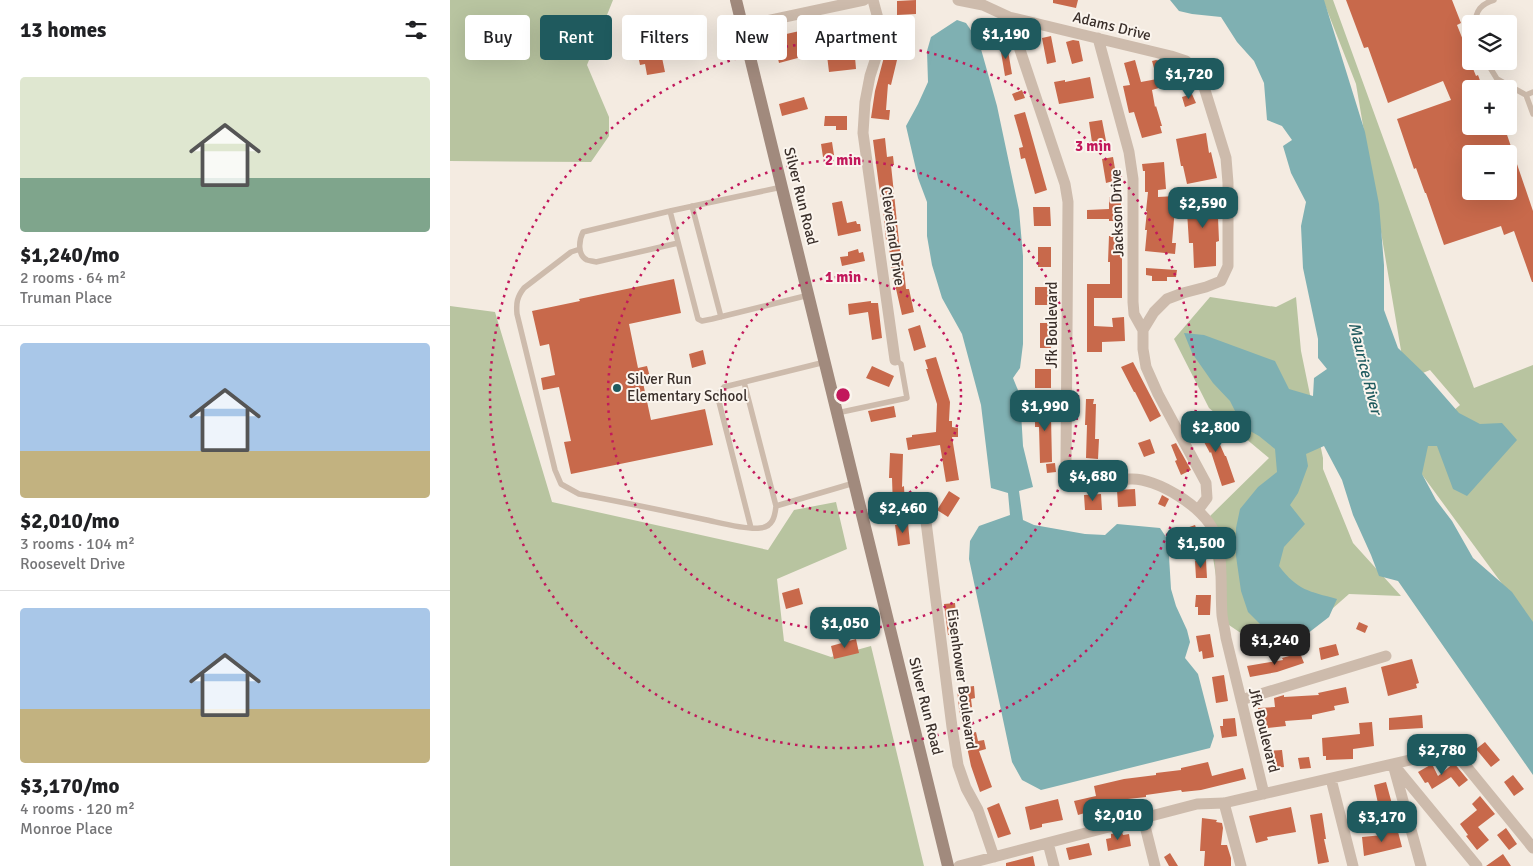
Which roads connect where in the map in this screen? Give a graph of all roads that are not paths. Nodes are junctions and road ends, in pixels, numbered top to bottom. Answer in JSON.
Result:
{"nodes":[{"id":1,"x":736,"y":0,"type":"edge"},
{"id":2,"x":864,"y":0,"type":"edge"},
{"id":3,"x":873,"y":0,"type":"edge"},
{"id":4,"x":958,"y":0,"type":"edge"},
{"id":5,"x":1494,"y":0,"type":"edge"},
{"id":6,"x":740,"y":15,"type":"edge"},
{"id":7,"x":1476,"y":15,"type":"edge"},
{"id":8,"x":787,"y":17,"type":"edge"},
{"id":9,"x":1009,"y":17,"type":"junction"},
{"id":10,"x":1098,"y":38,"type":"junction"},
{"id":11,"x":751,"y":60,"type":"edge"},
{"id":12,"x":1492,"y":70,"type":"edge"},
{"id":13,"x":1533,"y":92,"type":"edge"},
{"id":14,"x":1526,"y":95,"type":"junction"},
{"id":15,"x":1533,"y":114,"type":"edge"},
{"id":16,"x":782,"y":187,"type":"junction"},
{"id":17,"x":692,"y":206,"type":"junction"},
{"id":18,"x":670,"y":211,"type":"junction"},
{"id":19,"x":678,"y":244,"type":"junction"},
{"id":20,"x":580,"y":249,"type":"junction"},
{"id":21,"x":808,"y":296,"type":"junction"},
{"id":22,"x":721,"y":317,"type":"junction"},
{"id":23,"x":1143,"y":330,"type":"junction"},
{"id":24,"x":895,"y":360,"type":"joint"},
{"id":25,"x":825,"y":362,"type":"junction"},
{"id":26,"x":744,"y":382,"type":"junction"},
{"id":27,"x":837,"y":413,"type":"junction"},
{"id":28,"x":854,"y":483,"type":"junction"},
{"id":29,"x":924,"y":498,"type":"dead end"},
{"id":30,"x":776,"y":506,"type":"junction"},
{"id":31,"x":1198,"y":510,"type":"junction"},
{"id":32,"x":750,"y":528,"type":"junction"},
{"id":33,"x":1386,"y":656,"type":"dead end"},
{"id":34,"x":1241,"y":700,"type":"junction"},
{"id":35,"x":1393,"y":764,"type":"junction"},
{"id":36,"x":1331,"y":779,"type":"junction"},
{"id":37,"x":1264,"y":794,"type":"junction"},
{"id":38,"x":1224,"y":803,"type":"junction"},
{"id":39,"x":1143,"y":818,"type":"junction"},
{"id":40,"x":1048,"y":843,"type":"junction"},
{"id":41,"x":1533,"y":848,"type":"edge"},
{"id":42,"x":994,"y":857,"type":"junction"},
{"id":43,"x":948,"y":866,"type":"edge"},
{"id":44,"x":959,"y":866,"type":"edge"},
{"id":45,"x":1054,"y":866,"type":"edge"},
{"id":46,"x":1154,"y":866,"type":"edge"},
{"id":47,"x":1241,"y":866,"type":"edge"},
{"id":48,"x":1353,"y":866,"type":"edge"},
{"id":49,"x":1421,"y":866,"type":"edge"},
{"id":50,"x":1476,"y":866,"type":"edge"}],
"edges":[{"from":1,"to":6,"type":"main road","name":"Silver Run Road"},
{"from":2,"to":8,"type":"street"},
{"from":3,"to":24,"type":"street","name":"Cleveland Drive"},
{"from":4,"to":9,"type":"street","name":"Adams Drive"},
{"from":5,"to":7,"type":"lane"},
{"from":9,"to":10,"type":"street","name":"Adams Drive"},
{"from":9,"to":31,"type":"street","name":"Jfk Boulevard"},
{"from":10,"to":23,"type":"street","name":"Jackson Drive"},
{"from":10,"to":23,"type":"street","name":"Adams Drive"},
{"from":11,"to":16,"type":"main road","name":"Silver Run Road"},
{"from":12,"to":14,"type":"lane"},
{"from":13,"to":14,"type":"lane"},
{"from":14,"to":15,"type":"lane"},
{"from":16,"to":17,"type":"lane"},
{"from":16,"to":21,"type":"main road","name":"Silver Run Road"},
{"from":17,"to":18,"type":"lane"},
{"from":17,"to":22,"type":"lane"},
{"from":18,"to":19,"type":"lane"},
{"from":18,"to":20,"type":"lane"},
{"from":19,"to":20,"type":"lane"},
{"from":19,"to":22,"type":"lane"},
{"from":20,"to":32,"type":"lane"},
{"from":21,"to":22,"type":"lane"},
{"from":21,"to":25,"type":"main road","name":"Silver Run Road"},
{"from":23,"to":31,"type":"street"},
{"from":24,"to":27,"type":"lane"},
{"from":25,"to":26,"type":"lane"},
{"from":25,"to":27,"type":"main road","name":"Silver Run Road"},
{"from":26,"to":30,"type":"lane"},
{"from":26,"to":32,"type":"lane"},
{"from":27,"to":28,"type":"main road","name":"Silver Run Road"},
{"from":28,"to":30,"type":"lane"},
{"from":28,"to":43,"type":"main road","name":"Silver Run Road"},
{"from":29,"to":42,"type":"street","name":"Eisenhower Boulevard"},
{"from":30,"to":32,"type":"lane"},
{"from":31,"to":34,"type":"street","name":"Jfk Boulevard"},
{"from":33,"to":34,"type":"street"},
{"from":34,"to":37,"type":"street","name":"Jfk Boulevard"},
{"from":35,"to":36,"type":"street"},
{"from":35,"to":41,"type":"street"},
{"from":35,"to":49,"type":"street"},
{"from":35,"to":50,"type":"street"},
{"from":36,"to":37,"type":"street"},
{"from":36,"to":48,"type":"street"},
{"from":37,"to":38,"type":"street"},
{"from":38,"to":39,"type":"street"},
{"from":38,"to":47,"type":"street"},
{"from":39,"to":40,"type":"street"},
{"from":39,"to":46,"type":"street"},
{"from":40,"to":42,"type":"street"},
{"from":40,"to":45,"type":"street"},
{"from":42,"to":44,"type":"street"}]}
